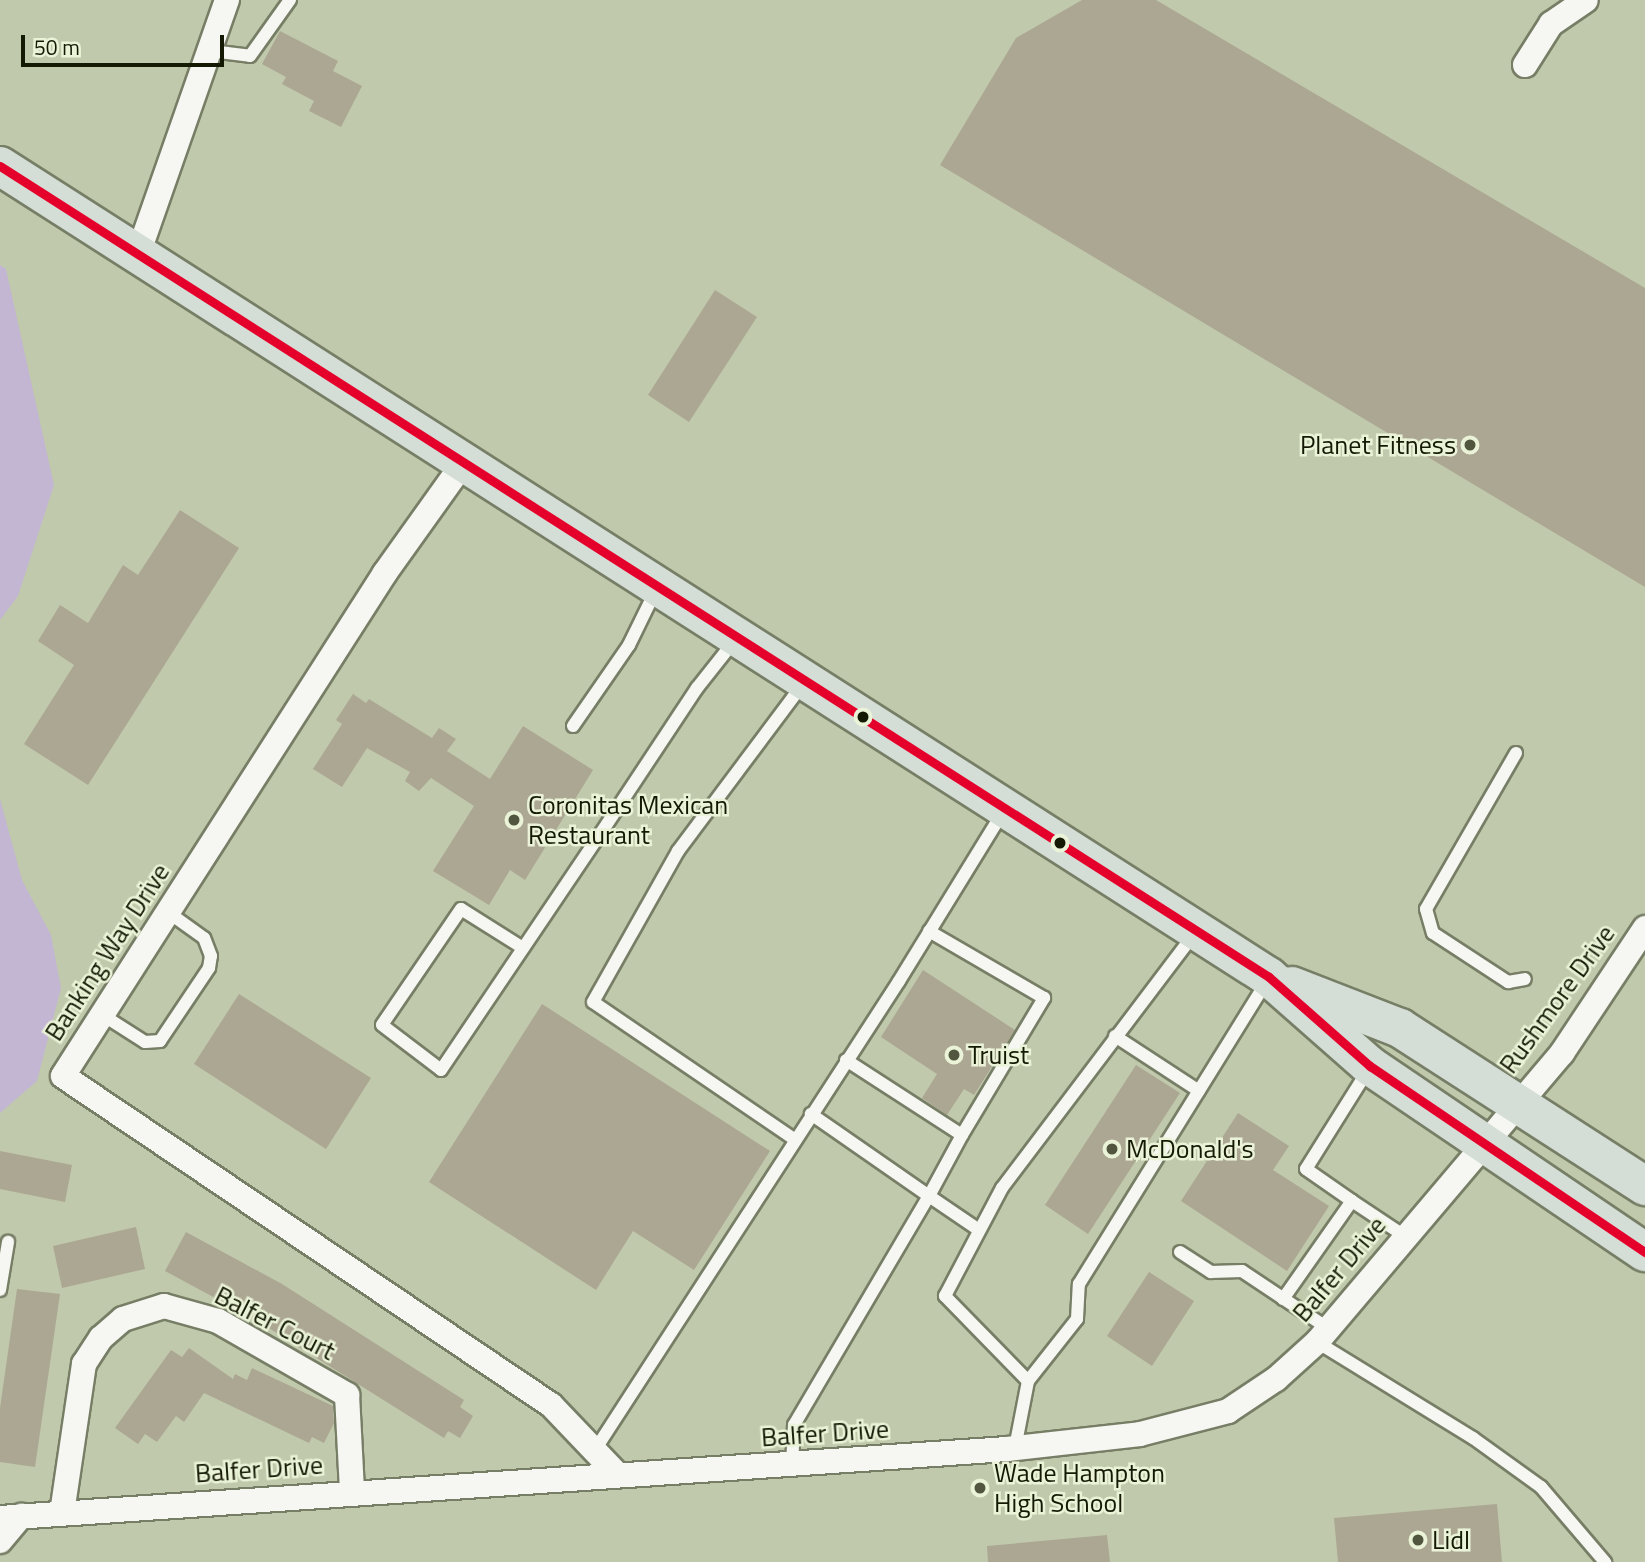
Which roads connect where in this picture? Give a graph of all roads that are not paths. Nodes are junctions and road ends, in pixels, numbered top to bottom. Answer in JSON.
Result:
{"nodes":[{"id":1,"x":227,"y":0,"type":"edge"},
{"id":2,"x":290,"y":0,"type":"edge"},
{"id":3,"x":1586,"y":0,"type":"edge"},
{"id":4,"x":211,"y":51,"type":"junction"},
{"id":5,"x":1525,"y":65,"type":"dead end"},
{"id":6,"x":0,"y":166,"type":"edge"},
{"id":7,"x":138,"y":254,"type":"junction"},
{"id":8,"x":463,"y":466,"type":"junction"},
{"id":9,"x":656,"y":590,"type":"junction"},
{"id":10,"x":735,"y":640,"type":"junction"},
{"id":11,"x":803,"y":684,"type":"junction"},
{"id":12,"x":573,"y":726,"type":"dead end"},
{"id":13,"x":1516,"y":753,"type":"dead end"},
{"id":14,"x":1003,"y":812,"type":"junction"},
{"id":15,"x":168,"y":912,"type":"junction"},
{"id":16,"x":929,"y":931,"type":"junction"},
{"id":17,"x":1196,"y":932,"type":"junction"},
{"id":18,"x":1642,"y":937,"type":"edge"},
{"id":19,"x":523,"y":948,"type":"junction"},
{"id":20,"x":1269,"y":977,"type":"junction"},
{"id":21,"x":1525,"y":979,"type":"dead end"},
{"id":22,"x":101,"y":1013,"type":"junction"},
{"id":23,"x":1115,"y":1037,"type":"junction"},
{"id":24,"x":846,"y":1060,"type":"junction"},
{"id":25,"x":1370,"y":1066,"type":"junction"},
{"id":26,"x":1199,"y":1091,"type":"junction"},
{"id":27,"x":1516,"y":1104,"type":"junction"},
{"id":28,"x":811,"y":1114,"type":"junction"},
{"id":29,"x":962,"y":1135,"type":"junction"},
{"id":30,"x":794,"y":1139,"type":"junction"},
{"id":31,"x":1484,"y":1143,"type":"junction"},
{"id":32,"x":1645,"y":1186,"type":"edge"},
{"id":33,"x":929,"y":1196,"type":"junction"},
{"id":34,"x":1352,"y":1201,"type":"junction"},
{"id":35,"x":979,"y":1230,"type":"junction"},
{"id":36,"x":1406,"y":1237,"type":"junction"},
{"id":37,"x":8,"y":1242,"type":"dead end"},
{"id":38,"x":1181,"y":1252,"type":"dead end"},
{"id":39,"x":1645,"y":1252,"type":"edge"},
{"id":40,"x":0,"y":1290,"type":"edge"},
{"id":41,"x":1283,"y":1299,"type":"junction"},
{"id":42,"x":1323,"y":1335,"type":"junction"},
{"id":43,"x":1028,"y":1381,"type":"junction"},
{"id":44,"x":1015,"y":1448,"type":"junction"},
{"id":45,"x":595,"y":1450,"type":"junction"},
{"id":46,"x":792,"y":1466,"type":"junction"},
{"id":47,"x":617,"y":1474,"type":"junction"},
{"id":48,"x":352,"y":1492,"type":"junction"},
{"id":49,"x":62,"y":1513,"type":"junction"},
{"id":50,"x":10,"y":1517,"type":"edge"},
{"id":51,"x":0,"y":1541,"type":"edge"},
{"id":52,"x":1605,"y":1562,"type":"edge"}],
"edges":[{"from":1,"to":4,"type":"street"},
{"from":2,"to":4,"type":"lane"},
{"from":3,"to":5,"type":"street"},
{"from":4,"to":7,"type":"street"},
{"from":6,"to":7,"type":"main road"},
{"from":7,"to":8,"type":"main road"},
{"from":8,"to":9,"type":"main road"},
{"from":8,"to":15,"type":"street","name":"Banking Way Drive"},
{"from":9,"to":10,"type":"main road"},
{"from":9,"to":12,"type":"lane"},
{"from":10,"to":11,"type":"main road"},
{"from":10,"to":19,"type":"lane"},
{"from":11,"to":14,"type":"main road"},
{"from":11,"to":30,"type":"lane"},
{"from":13,"to":21,"type":"lane"},
{"from":14,"to":16,"type":"lane"},
{"from":14,"to":17,"type":"main road"},
{"from":15,"to":22,"type":"street","name":"Banking Way Drive"},
{"from":15,"to":22,"type":"lane"},
{"from":16,"to":24,"type":"lane"},
{"from":16,"to":29,"type":"lane"},
{"from":17,"to":20,"type":"main road"},
{"from":17,"to":23,"type":"lane"},
{"from":18,"to":27,"type":"street","name":"Rushmore Drive"},
{"from":19,"to":19,"type":"lane"},
{"from":20,"to":25,"type":"main road"},
{"from":20,"to":26,"type":"lane"},
{"from":20,"to":27,"type":"main road"},
{"from":22,"to":45,"type":"street","name":"Banking Way Drive"},
{"from":23,"to":26,"type":"lane"},
{"from":23,"to":35,"type":"lane"},
{"from":24,"to":28,"type":"lane"},
{"from":24,"to":29,"type":"lane"},
{"from":25,"to":31,"type":"main road"},
{"from":25,"to":34,"type":"lane"},
{"from":26,"to":43,"type":"lane"},
{"from":27,"to":31,"type":"street","name":"Balfer Drive"},
{"from":27,"to":32,"type":"main road"},
{"from":28,"to":30,"type":"lane"},
{"from":28,"to":33,"type":"lane"},
{"from":29,"to":33,"type":"lane"},
{"from":30,"to":45,"type":"lane"},
{"from":31,"to":36,"type":"street","name":"Balfer Drive"},
{"from":31,"to":39,"type":"main road"},
{"from":33,"to":35,"type":"lane"},
{"from":33,"to":46,"type":"lane"},
{"from":34,"to":36,"type":"lane"},
{"from":34,"to":41,"type":"lane"},
{"from":35,"to":43,"type":"lane"},
{"from":36,"to":42,"type":"street","name":"Balfer Drive"},
{"from":37,"to":40,"type":"lane"},
{"from":38,"to":41,"type":"lane"},
{"from":41,"to":42,"type":"lane"},
{"from":42,"to":44,"type":"street","name":"Balfer Drive"},
{"from":42,"to":52,"type":"lane"},
{"from":43,"to":44,"type":"lane"},
{"from":44,"to":46,"type":"street","name":"Balfer Drive"},
{"from":45,"to":47,"type":"street","name":"Banking Way Drive"},
{"from":46,"to":47,"type":"street","name":"Balfer Drive"},
{"from":47,"to":48,"type":"street","name":"Balfer Drive"},
{"from":48,"to":49,"type":"street","name":"Balfer Drive"},
{"from":48,"to":49,"type":"street","name":"Balfer Court"},
{"from":49,"to":50,"type":"street","name":"Balfer Drive"},
{"from":50,"to":51,"type":"street"}]}
